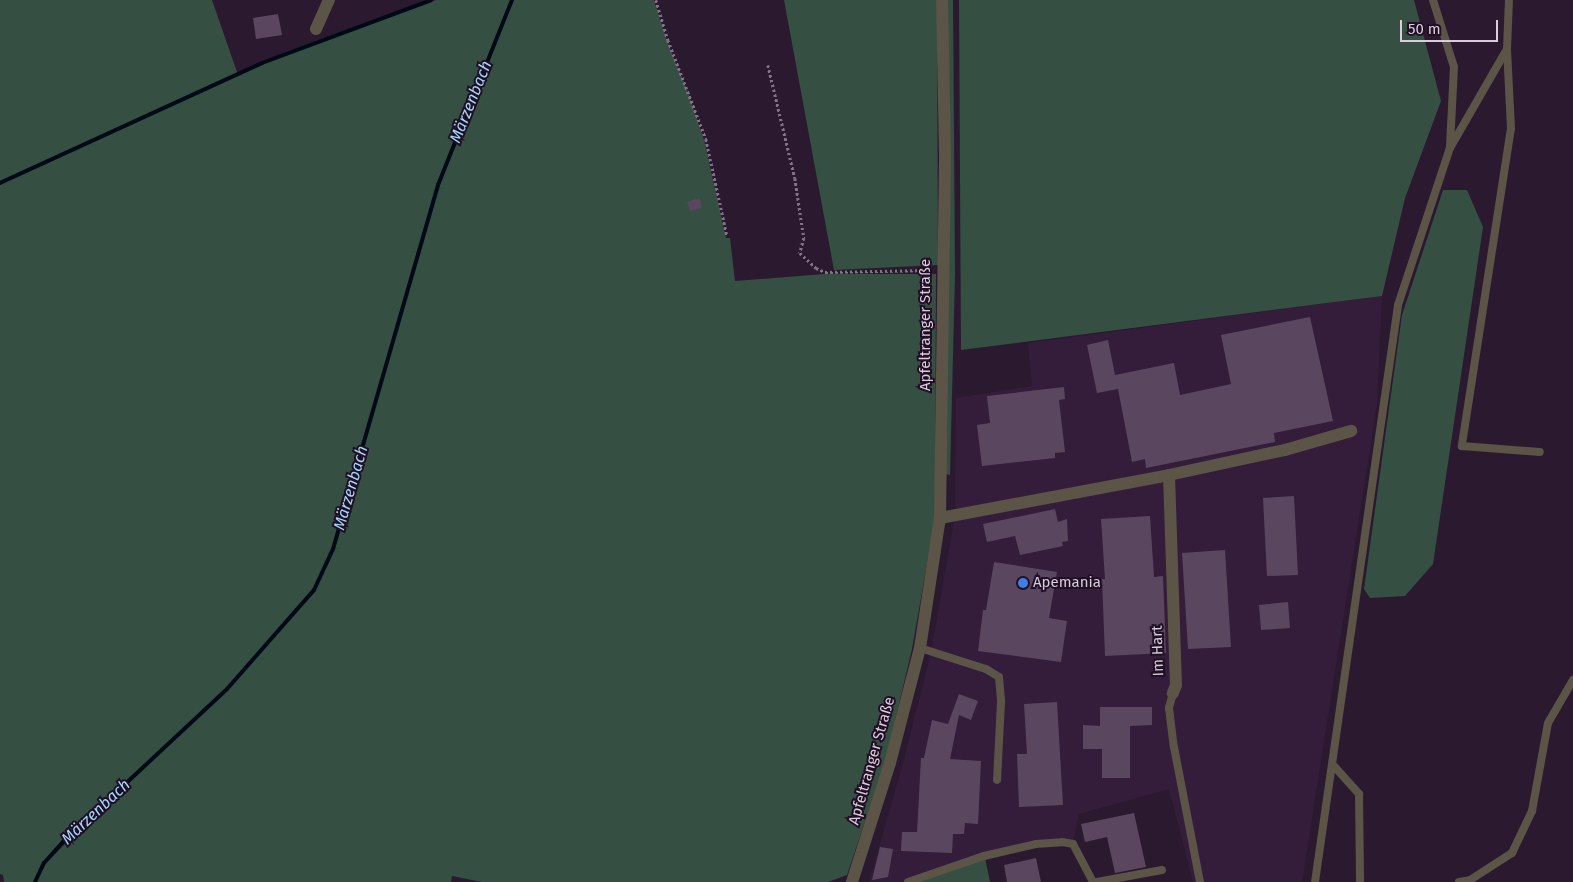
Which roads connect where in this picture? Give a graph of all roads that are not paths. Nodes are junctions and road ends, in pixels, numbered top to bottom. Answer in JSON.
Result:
{"nodes":[{"id":1,"x":329,"y":0,"type":"edge"},
{"id":2,"x":942,"y":0,"type":"edge"},
{"id":3,"x":1434,"y":0,"type":"edge"},
{"id":4,"x":1509,"y":0,"type":"edge"},
{"id":5,"x":316,"y":29,"type":"dead end"},
{"id":6,"x":1506,"y":49,"type":"junction"},
{"id":7,"x":1450,"y":148,"type":"junction"},
{"id":8,"x":1351,"y":431,"type":"dead end"},
{"id":9,"x":1540,"y":452,"type":"dead end"},
{"id":10,"x":1169,"y":475,"type":"junction"},
{"id":11,"x":940,"y":518,"type":"junction"},
{"id":12,"x":920,"y":648,"type":"junction"},
{"id":13,"x":1573,"y":680,"type":"edge"},
{"id":14,"x":1173,"y":693,"type":"joint"},
{"id":15,"x":1333,"y":765,"type":"junction"},
{"id":16,"x":997,"y":780,"type":"dead end"},
{"id":17,"x":1162,"y":870,"type":"dead end"},
{"id":18,"x":852,"y":882,"type":"edge"},
{"id":19,"x":908,"y":882,"type":"edge"},
{"id":20,"x":1095,"y":882,"type":"edge"},
{"id":21,"x":1200,"y":882,"type":"edge"},
{"id":22,"x":1315,"y":882,"type":"edge"},
{"id":23,"x":1360,"y":882,"type":"edge"},
{"id":24,"x":1459,"y":882,"type":"edge"}],
"edges":[{"from":1,"to":5,"type":"street"},
{"from":2,"to":11,"type":"street","name":"Apfeltranger Straße"},
{"from":3,"to":7,"type":"lane"},
{"from":4,"to":6,"type":"lane"},
{"from":6,"to":7,"type":"lane"},
{"from":6,"to":9,"type":"lane"},
{"from":7,"to":15,"type":"lane"},
{"from":8,"to":10,"type":"street"},
{"from":10,"to":11,"type":"street"},
{"from":10,"to":14,"type":"street","name":"Im Hart"},
{"from":11,"to":12,"type":"street","name":"Apfeltranger Straße"},
{"from":12,"to":16,"type":"lane"},
{"from":12,"to":18,"type":"street","name":"Apfeltranger Straße"},
{"from":13,"to":24,"type":"lane"},
{"from":14,"to":21,"type":"lane","name":"Im Hart"},
{"from":15,"to":22,"type":"lane"},
{"from":15,"to":23,"type":"lane"},
{"from":17,"to":20,"type":"lane"},
{"from":19,"to":20,"type":"lane"}]}
